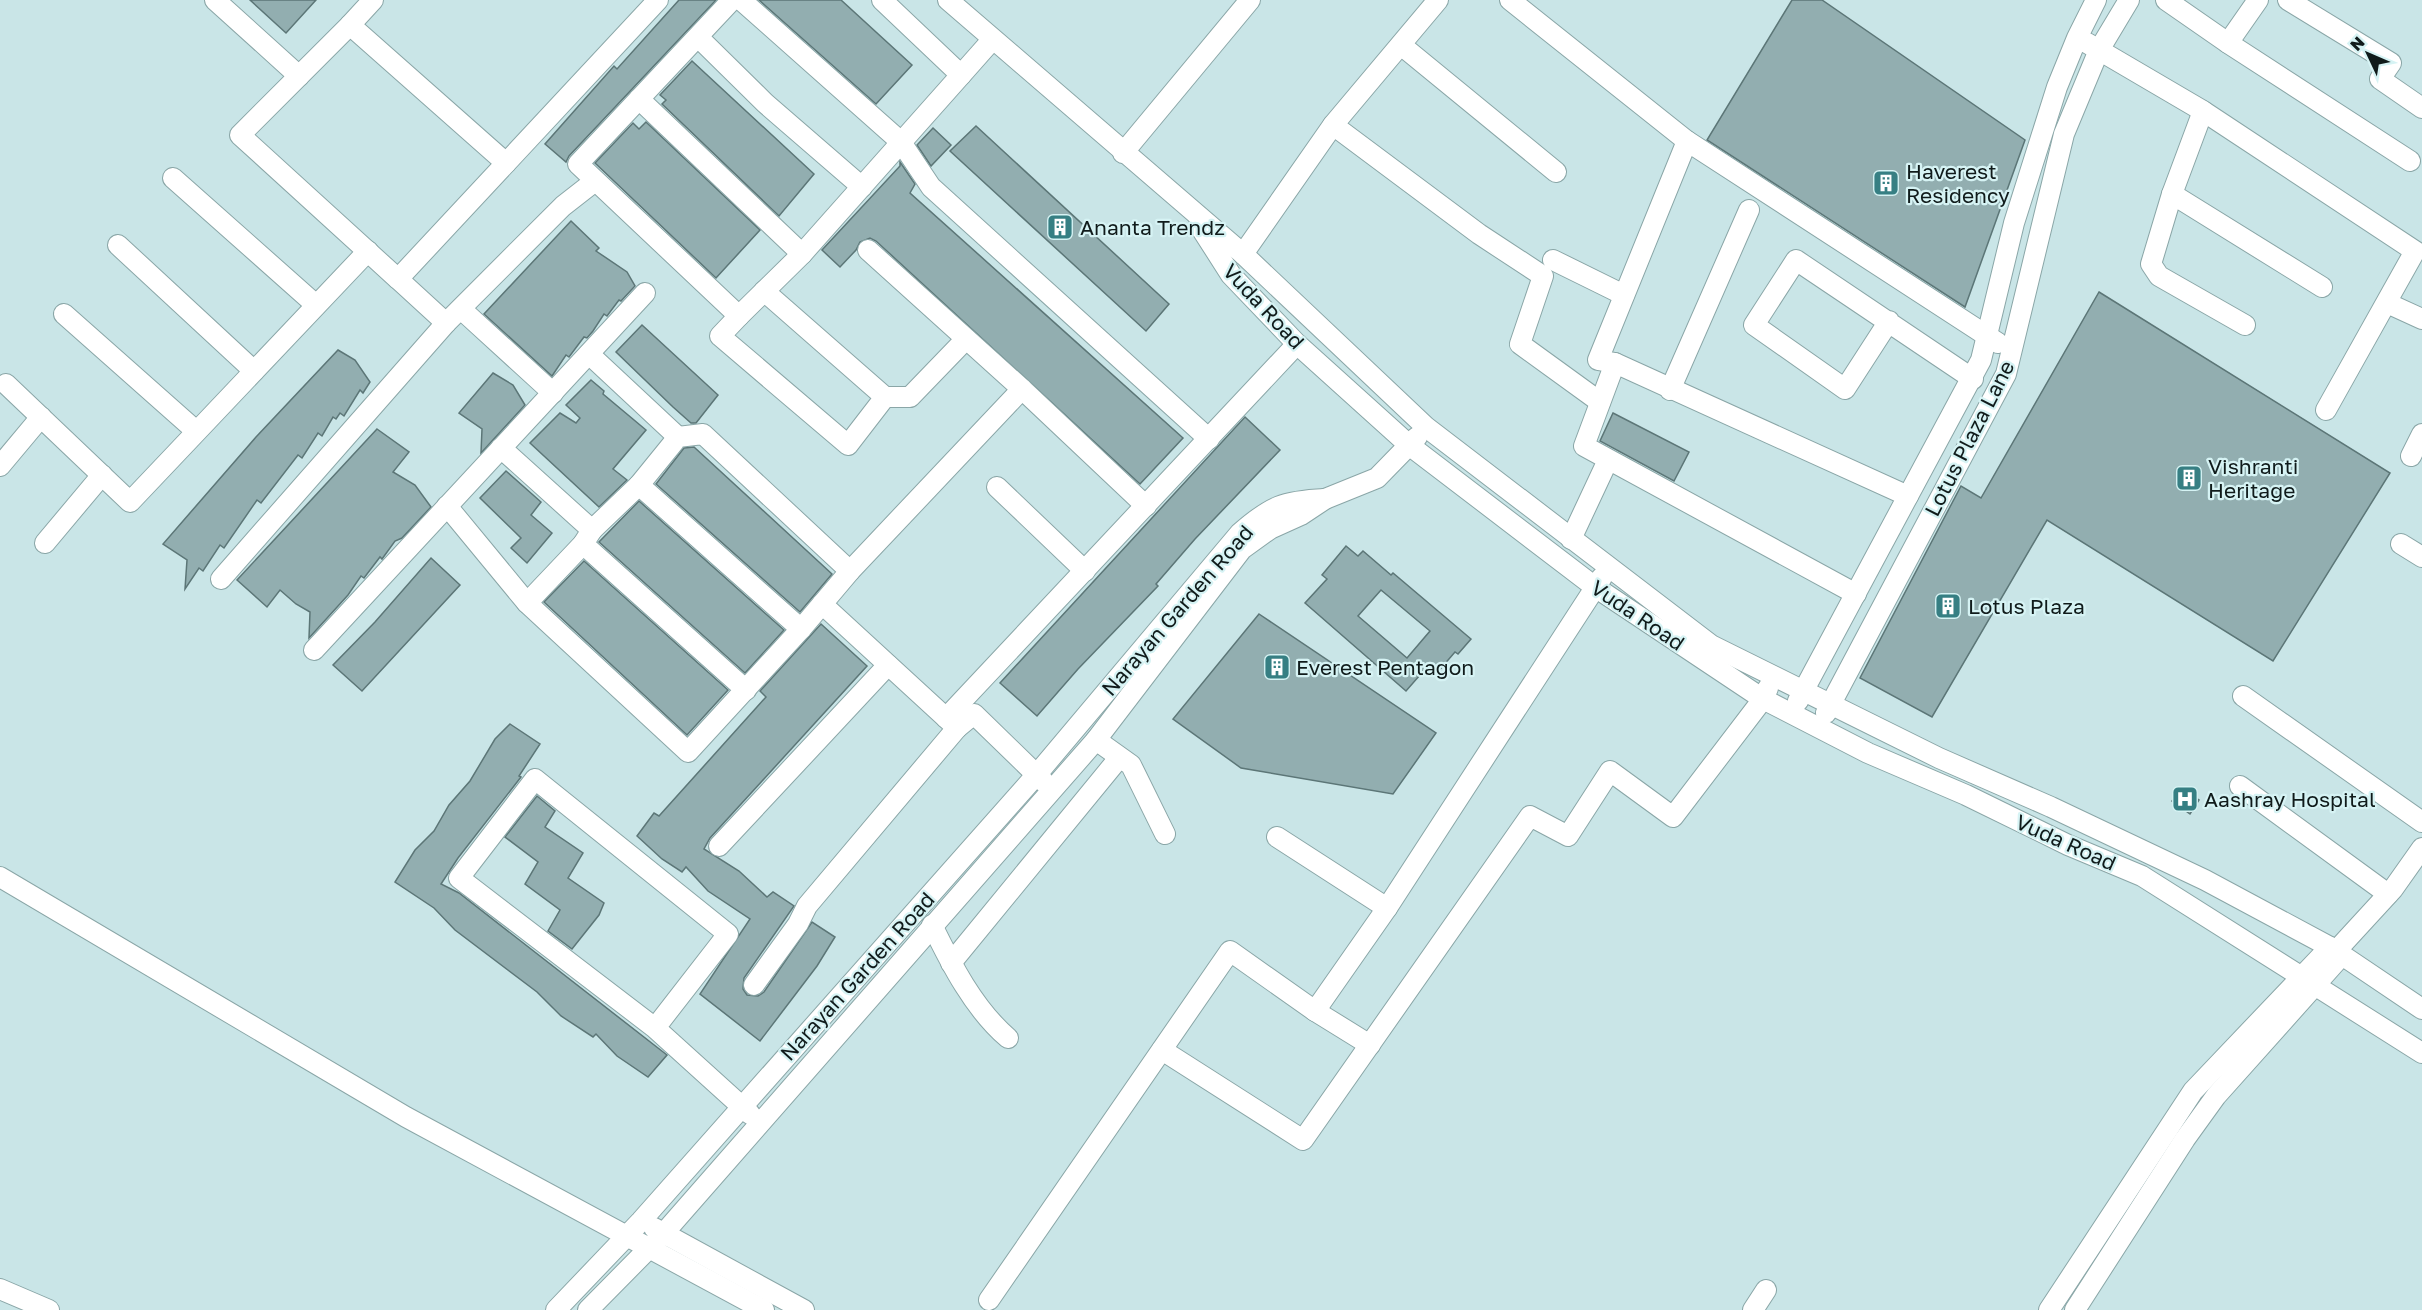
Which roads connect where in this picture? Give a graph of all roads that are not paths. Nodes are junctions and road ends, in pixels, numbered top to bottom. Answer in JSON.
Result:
{"nodes":[{"id":1,"x":215,"y":0,"type":"edge"},
{"id":2,"x":373,"y":0,"type":"edge"},
{"id":3,"x":658,"y":0,"type":"edge"},
{"id":4,"x":732,"y":0,"type":"edge"},
{"id":5,"x":741,"y":0,"type":"edge"},
{"id":6,"x":882,"y":0,"type":"edge"},
{"id":7,"x":948,"y":0,"type":"edge"},
{"id":8,"x":1250,"y":0,"type":"edge"},
{"id":9,"x":1438,"y":0,"type":"edge"},
{"id":10,"x":1510,"y":0,"type":"edge"},
{"id":11,"x":2096,"y":0,"type":"edge"},
{"id":12,"x":2129,"y":0,"type":"edge"},
{"id":13,"x":2166,"y":0,"type":"edge"},
{"id":14,"x":2258,"y":0,"type":"edge"},
{"id":15,"x":2288,"y":0,"type":"edge"},
{"id":16,"x":350,"y":25,"type":"junction"},
{"id":17,"x":698,"y":36,"type":"junction"},
{"id":18,"x":2077,"y":38,"type":"junction"},
{"id":19,"x":992,"y":40,"type":"junction"},
{"id":20,"x":2228,"y":43,"type":"junction"},
{"id":21,"x":1401,"y":45,"type":"junction"},
{"id":22,"x":2098,"y":50,"type":"junction"},
{"id":23,"x":967,"y":68,"type":"junction"},
{"id":24,"x":300,"y":76,"type":"junction"},
{"id":25,"x":639,"y":99,"type":"junction"},
{"id":26,"x":2422,"y":108,"type":"edge"},
{"id":27,"x":2203,"y":111,"type":"junction"},
{"id":28,"x":1333,"y":125,"type":"junction"},
{"id":29,"x":1687,"y":141,"type":"junction"},
{"id":30,"x":901,"y":142,"type":"junction"},
{"id":31,"x":1123,"y":153,"type":"junction"},
{"id":32,"x":2410,"y":161,"type":"dead end"},
{"id":33,"x":506,"y":163,"type":"junction"},
{"id":34,"x":1556,"y":172,"type":"dead end"},
{"id":35,"x":173,"y":178,"type":"dead end"},
{"id":36,"x":595,"y":181,"type":"junction"},
{"id":37,"x":861,"y":187,"type":"junction"},
{"id":38,"x":2172,"y":194,"type":"junction"},
{"id":39,"x":1190,"y":210,"type":"junction"},
{"id":40,"x":1749,"y":210,"type":"dead end"},
{"id":41,"x":118,"y":245,"type":"dead end"},
{"id":42,"x":2419,"y":249,"type":"edge"},
{"id":43,"x":868,"y":250,"type":"dead end"},
{"id":44,"x":368,"y":251,"type":"junction"},
{"id":45,"x":802,"y":254,"type":"junction"},
{"id":46,"x":1243,"y":254,"type":"junction"},
{"id":47,"x":1553,"y":260,"type":"dead end"},
{"id":48,"x":399,"y":279,"type":"junction"},
{"id":49,"x":2322,"y":287,"type":"dead end"},
{"id":50,"x":764,"y":291,"type":"junction"},
{"id":51,"x":645,"y":293,"type":"dead end"},
{"id":52,"x":1624,"y":295,"type":"junction"},
{"id":53,"x":2387,"y":303,"type":"junction"},
{"id":54,"x":316,"y":305,"type":"junction"},
{"id":55,"x":461,"y":309,"type":"junction"},
{"id":56,"x":64,"y":314,"type":"dead end"},
{"id":57,"x":739,"y":316,"type":"junction"},
{"id":58,"x":2422,"y":319,"type":"edge"},
{"id":59,"x":1889,"y":321,"type":"junction"},
{"id":60,"x":446,"y":323,"type":"junction"},
{"id":61,"x":2245,"y":325,"type":"dead end"},
{"id":62,"x":1988,"y":338,"type":"junction"},
{"id":63,"x":966,"y":339,"type":"junction"},
{"id":64,"x":1297,"y":344,"type":"junction"},
{"id":65,"x":2013,"y":350,"type":"junction"},
{"id":66,"x":588,"y":354,"type":"junction"},
{"id":67,"x":1981,"y":360,"type":"junction"},
{"id":68,"x":1615,"y":363,"type":"junction"},
{"id":69,"x":254,"y":371,"type":"junction"},
{"id":70,"x":2006,"y":374,"type":"junction"},
{"id":71,"x":1972,"y":379,"type":"junction"},
{"id":72,"x":6,"y":384,"type":"dead end"},
{"id":73,"x":1022,"y":389,"type":"junction"},
{"id":74,"x":1670,"y":390,"type":"junction"},
{"id":75,"x":553,"y":393,"type":"junction"},
{"id":76,"x":885,"y":397,"type":"junction"},
{"id":77,"x":1600,"y":402,"type":"junction"},
{"id":78,"x":2326,"y":411,"type":"dead end"},
{"id":79,"x":41,"y":417,"type":"junction"},
{"id":80,"x":1426,"y":428,"type":"junction"},
{"id":81,"x":196,"y":431,"type":"junction"},
{"id":82,"x":2422,"y":434,"type":"edge"},
{"id":83,"x":678,"y":437,"type":"junction"},
{"id":84,"x":1209,"y":439,"type":"junction"},
{"id":85,"x":1409,"y":445,"type":"junction"},
{"id":86,"x":501,"y":448,"type":"junction"},
{"id":87,"x":2411,"y":456,"type":"dead end"},
{"id":88,"x":1608,"y":460,"type":"junction"},
{"id":89,"x":0,"y":466,"type":"edge"},
{"id":90,"x":102,"y":475,"type":"junction"},
{"id":91,"x":639,"y":485,"type":"junction"},
{"id":92,"x":997,"y":487,"type":"dead end"},
{"id":93,"x":1908,"y":496,"type":"junction"},
{"id":94,"x":1325,"y":499,"type":"junction"},
{"id":95,"x":447,"y":506,"type":"junction"},
{"id":96,"x":1146,"y":506,"type":"junction"},
{"id":97,"x":588,"y":537,"type":"junction"},
{"id":98,"x":1571,"y":538,"type":"junction"},
{"id":99,"x":45,"y":543,"type":"dead end"},
{"id":100,"x":2401,"y":544,"type":"dead end"},
{"id":101,"x":2422,"y":557,"type":"edge"},
{"id":102,"x":1608,"y":567,"type":"junction"},
{"id":103,"x":850,"y":571,"type":"junction"},
{"id":104,"x":1085,"y":571,"type":"junction"},
{"id":105,"x":221,"y":579,"type":"dead end"},
{"id":106,"x":1595,"y":587,"type":"junction"},
{"id":107,"x":1856,"y":594,"type":"junction"},
{"id":108,"x":527,"y":603,"type":"junction"},
{"id":109,"x":822,"y":604,"type":"junction"},
{"id":110,"x":801,"y":629,"type":"junction"},
{"id":111,"x":314,"y":650,"type":"dead end"},
{"id":112,"x":888,"y":665,"type":"junction"},
{"id":113,"x":1772,"y":677,"type":"junction"},
{"id":114,"x":746,"y":690,"type":"junction"},
{"id":115,"x":1802,"y":690,"type":"junction"},
{"id":116,"x":2243,"y":696,"type":"dead end"},
{"id":117,"x":1762,"y":699,"type":"junction"},
{"id":118,"x":1830,"y":703,"type":"junction"},
{"id":119,"x":1792,"y":714,"type":"junction"},
{"id":120,"x":951,"y":723,"type":"junction"},
{"id":121,"x":1819,"y":728,"type":"junction"},
{"id":122,"x":1096,"y":740,"type":"junction"},
{"id":123,"x":1119,"y":758,"type":"junction"},
{"id":124,"x":1038,"y":773,"type":"junction"},
{"id":125,"x":2240,"y":786,"type":"dead end"},
{"id":126,"x":1050,"y":792,"type":"junction"},
{"id":127,"x":2422,"y":822,"type":"edge"},
{"id":128,"x":1165,"y":834,"type":"dead end"},
{"id":129,"x":1277,"y":837,"type":"dead end"},
{"id":130,"x":719,"y":846,"type":"dead end"},
{"id":131,"x":2422,"y":848,"type":"edge"},
{"id":132,"x":0,"y":877,"type":"edge"},
{"id":133,"x":2388,"y":894,"type":"junction"},
{"id":134,"x":1387,"y":908,"type":"junction"},
{"id":135,"x":932,"y":925,"type":"junction"},
{"id":136,"x":2336,"y":951,"type":"junction"},
{"id":137,"x":951,"y":963,"type":"junction"},
{"id":138,"x":754,"y":985,"type":"dead end"},
{"id":139,"x":2297,"y":993,"type":"junction"},
{"id":140,"x":2422,"y":1009,"type":"edge"},
{"id":141,"x":1315,"y":1011,"type":"junction"},
{"id":142,"x":655,"y":1028,"type":"junction"},
{"id":143,"x":1008,"y":1038,"type":"dead end"},
{"id":144,"x":1370,"y":1045,"type":"junction"},
{"id":145,"x":1162,"y":1050,"type":"junction"},
{"id":146,"x":2422,"y":1053,"type":"edge"},
{"id":147,"x":742,"y":1107,"type":"junction"},
{"id":148,"x":762,"y":1123,"type":"junction"},
{"id":149,"x":634,"y":1228,"type":"junction"},
{"id":150,"x":664,"y":1233,"type":"junction"},
{"id":151,"x":649,"y":1249,"type":"junction"},
{"id":152,"x":0,"y":1289,"type":"edge"},
{"id":153,"x":1766,"y":1290,"type":"dead end"},
{"id":154,"x":989,"y":1300,"type":"dead end"},
{"id":155,"x":49,"y":1310,"type":"edge"},
{"id":156,"x":556,"y":1310,"type":"edge"},
{"id":157,"x":588,"y":1310,"type":"edge"},
{"id":158,"x":764,"y":1310,"type":"edge"},
{"id":159,"x":804,"y":1310,"type":"edge"},
{"id":160,"x":1753,"y":1310,"type":"edge"},
{"id":161,"x":2049,"y":1310,"type":"edge"},
{"id":162,"x":2075,"y":1310,"type":"edge"}],
"edges":[{"from":1,"to":24,"type":"street"},
{"from":2,"to":16,"type":"street"},
{"from":3,"to":33,"type":"street"},
{"from":4,"to":17,"type":"street"},
{"from":5,"to":30,"type":"street"},
{"from":6,"to":23,"type":"street"},
{"from":7,"to":19,"type":"street"},
{"from":8,"to":31,"type":"street"},
{"from":9,"to":21,"type":"street"},
{"from":10,"to":29,"type":"street"},
{"from":11,"to":18,"type":"street","name":"Lotus Plaza Lane"},
{"from":12,"to":22,"type":"street","name":"Lotus Plaza Lane"},
{"from":13,"to":20,"type":"street"},
{"from":14,"to":20,"type":"street"},
{"from":15,"to":26,"type":"street"},
{"from":16,"to":24,"type":"street"},
{"from":16,"to":33,"type":"street"},
{"from":17,"to":25,"type":"street"},
{"from":17,"to":37,"type":"street"},
{"from":18,"to":22,"type":"street"},
{"from":18,"to":62,"type":"street","name":"Lotus Plaza Lane"},
{"from":19,"to":23,"type":"street"},
{"from":19,"to":31,"type":"street"},
{"from":20,"to":32,"type":"street"},
{"from":21,"to":28,"type":"street"},
{"from":21,"to":34,"type":"street"},
{"from":22,"to":27,"type":"street"},
{"from":22,"to":65,"type":"street","name":"Lotus Plaza Lane"},
{"from":23,"to":30,"type":"street"},
{"from":24,"to":44,"type":"street"},
{"from":25,"to":36,"type":"street"},
{"from":25,"to":45,"type":"street"},
{"from":27,"to":38,"type":"street"},
{"from":27,"to":42,"type":"street"},
{"from":28,"to":46,"type":"street"},
{"from":28,"to":77,"type":"street"},
{"from":29,"to":52,"type":"street"},
{"from":29,"to":62,"type":"street"},
{"from":30,"to":37,"type":"street"},
{"from":30,"to":84,"type":"street"},
{"from":31,"to":39,"type":"street"},
{"from":33,"to":48,"type":"street"},
{"from":35,"to":54,"type":"street"},
{"from":36,"to":55,"type":"street"},
{"from":36,"to":57,"type":"street"},
{"from":37,"to":45,"type":"street"},
{"from":38,"to":49,"type":"street"},
{"from":38,"to":61,"type":"street"},
{"from":39,"to":46,"type":"street","name":"Vuda Road"},
{"from":39,"to":64,"type":"street","name":"Vuda Road"},
{"from":40,"to":74,"type":"street"},
{"from":41,"to":69,"type":"street"},
{"from":42,"to":53,"type":"street"},
{"from":43,"to":63,"type":"street"},
{"from":44,"to":48,"type":"street"},
{"from":44,"to":54,"type":"street"},
{"from":45,"to":50,"type":"street"},
{"from":46,"to":80,"type":"street","name":"Vuda Road"},
{"from":47,"to":52,"type":"street"},
{"from":48,"to":60,"type":"street"},
{"from":50,"to":57,"type":"street"},
{"from":50,"to":76,"type":"street"},
{"from":51,"to":66,"type":"street"},
{"from":52,"to":68,"type":"street"},
{"from":53,"to":58,"type":"street"},
{"from":53,"to":78,"type":"street"},
{"from":54,"to":69,"type":"street"},
{"from":55,"to":60,"type":"street"},
{"from":55,"to":75,"type":"street"},
{"from":56,"to":81,"type":"street"},
{"from":57,"to":76,"type":"street"},
{"from":59,"to":59,"type":"street"},
{"from":59,"to":71,"type":"street"},
{"from":60,"to":105,"type":"street"},
{"from":62,"to":65,"type":"street"},
{"from":62,"to":67,"type":"street","name":"Lotus Plaza Lane"},
{"from":63,"to":73,"type":"street"},
{"from":63,"to":76,"type":"street"},
{"from":64,"to":84,"type":"street"},
{"from":64,"to":85,"type":"street","name":"Vuda Road"},
{"from":65,"to":70,"type":"street","name":"Lotus Plaza Lane"},
{"from":66,"to":75,"type":"street"},
{"from":66,"to":83,"type":"street"},
{"from":67,"to":70,"type":"street"},
{"from":67,"to":71,"type":"street","name":"Lotus Plaza Lane"},
{"from":68,"to":74,"type":"street"},
{"from":68,"to":77,"type":"street"},
{"from":69,"to":81,"type":"street"},
{"from":70,"to":118,"type":"street","name":"Lotus Plaza Lane"},
{"from":71,"to":93,"type":"street","name":"Lotus Plaza Lane"},
{"from":72,"to":79,"type":"street"},
{"from":73,"to":96,"type":"street"},
{"from":73,"to":103,"type":"street"},
{"from":74,"to":93,"type":"street"},
{"from":75,"to":86,"type":"street"},
{"from":77,"to":88,"type":"street"},
{"from":79,"to":89,"type":"street"},
{"from":79,"to":90,"type":"street"},
{"from":80,"to":85,"type":"street"},
{"from":80,"to":98,"type":"street","name":"Vuda Road"},
{"from":81,"to":90,"type":"street"},
{"from":82,"to":87,"type":"street"},
{"from":83,"to":91,"type":"street"},
{"from":83,"to":103,"type":"street"},
{"from":84,"to":96,"type":"street"},
{"from":85,"to":94,"type":"street"},
{"from":85,"to":106,"type":"street","name":"Vuda Road"},
{"from":86,"to":95,"type":"street"},
{"from":86,"to":97,"type":"street"},
{"from":88,"to":98,"type":"street"},
{"from":88,"to":107,"type":"street"},
{"from":90,"to":99,"type":"street"},
{"from":91,"to":97,"type":"street"},
{"from":91,"to":110,"type":"street"},
{"from":92,"to":104,"type":"street"},
{"from":93,"to":107,"type":"street","name":"Lotus Plaza Lane"},
{"from":94,"to":122,"type":"street","name":"Narayan Garden Road"},
{"from":94,"to":124,"type":"street","name":"Narayan Garden Road"},
{"from":95,"to":108,"type":"street"},
{"from":95,"to":111,"type":"street"},
{"from":96,"to":104,"type":"street"},
{"from":97,"to":108,"type":"street"},
{"from":97,"to":114,"type":"street"},
{"from":98,"to":102,"type":"street","name":"Vuda Road"},
{"from":100,"to":101,"type":"street"},
{"from":102,"to":106,"type":"street"},
{"from":102,"to":113,"type":"street","name":"Vuda Road"},
{"from":103,"to":109,"type":"street"},
{"from":104,"to":120,"type":"street"},
{"from":106,"to":117,"type":"street","name":"Vuda Road"},
{"from":106,"to":134,"type":"street"},
{"from":107,"to":115,"type":"street","name":"Lotus Plaza Lane"},
{"from":108,"to":114,"type":"street"},
{"from":109,"to":110,"type":"street"},
{"from":109,"to":112,"type":"street"},
{"from":110,"to":114,"type":"street"},
{"from":112,"to":120,"type":"street"},
{"from":112,"to":130,"type":"street"},
{"from":113,"to":115,"type":"street","name":"Vuda Road"},
{"from":113,"to":117,"type":"street"},
{"from":115,"to":118,"type":"street","name":"Vuda Road"},
{"from":115,"to":119,"type":"street","name":"Lotus Plaza Lane"},
{"from":116,"to":127,"type":"street"},
{"from":117,"to":119,"type":"street","name":"Vuda Road"},
{"from":117,"to":144,"type":"street"},
{"from":118,"to":121,"type":"street","name":"Lotus Plaza Lane"},
{"from":118,"to":136,"type":"street","name":"Vuda Road"},
{"from":119,"to":121,"type":"street","name":"Vuda Road"},
{"from":120,"to":124,"type":"street"},
{"from":120,"to":138,"type":"street"},
{"from":121,"to":139,"type":"street","name":"Vuda Road"},
{"from":122,"to":123,"type":"street"},
{"from":122,"to":126,"type":"street","name":"Narayan Garden Road"},
{"from":123,"to":128,"type":"street"},
{"from":123,"to":137,"type":"street"},
{"from":124,"to":126,"type":"street"},
{"from":124,"to":147,"type":"street","name":"Narayan Garden Road"},
{"from":125,"to":133,"type":"street"},
{"from":126,"to":135,"type":"street","name":"Narayan Garden Road"},
{"from":129,"to":134,"type":"street"},
{"from":131,"to":133,"type":"street"},
{"from":132,"to":149,"type":"street"},
{"from":133,"to":136,"type":"street"},
{"from":134,"to":141,"type":"street"},
{"from":135,"to":137,"type":"street"},
{"from":135,"to":148,"type":"street","name":"Narayan Garden Road"},
{"from":136,"to":139,"type":"street"},
{"from":136,"to":140,"type":"street","name":"Vuda Road"},
{"from":137,"to":143,"type":"street"},
{"from":139,"to":146,"type":"street","name":"Vuda Road"},
{"from":139,"to":161,"type":"street"},
{"from":139,"to":162,"type":"street"},
{"from":141,"to":144,"type":"street"},
{"from":141,"to":145,"type":"street"},
{"from":142,"to":142,"type":"street"},
{"from":142,"to":147,"type":"street"},
{"from":144,"to":145,"type":"street"},
{"from":145,"to":154,"type":"street"},
{"from":147,"to":148,"type":"street"},
{"from":147,"to":149,"type":"street","name":"Narayan Garden Road"},
{"from":148,"to":150,"type":"street","name":"Narayan Garden Road"},
{"from":149,"to":150,"type":"street"},
{"from":149,"to":151,"type":"street"},
{"from":149,"to":156,"type":"street","name":"Narayan Garden Road"},
{"from":150,"to":151,"type":"street","name":"Narayan Garden Road"},
{"from":150,"to":159,"type":"street"},
{"from":151,"to":157,"type":"street","name":"Narayan Garden Road"},
{"from":151,"to":158,"type":"street"},
{"from":152,"to":155,"type":"street"},
{"from":153,"to":160,"type":"street"}]}
